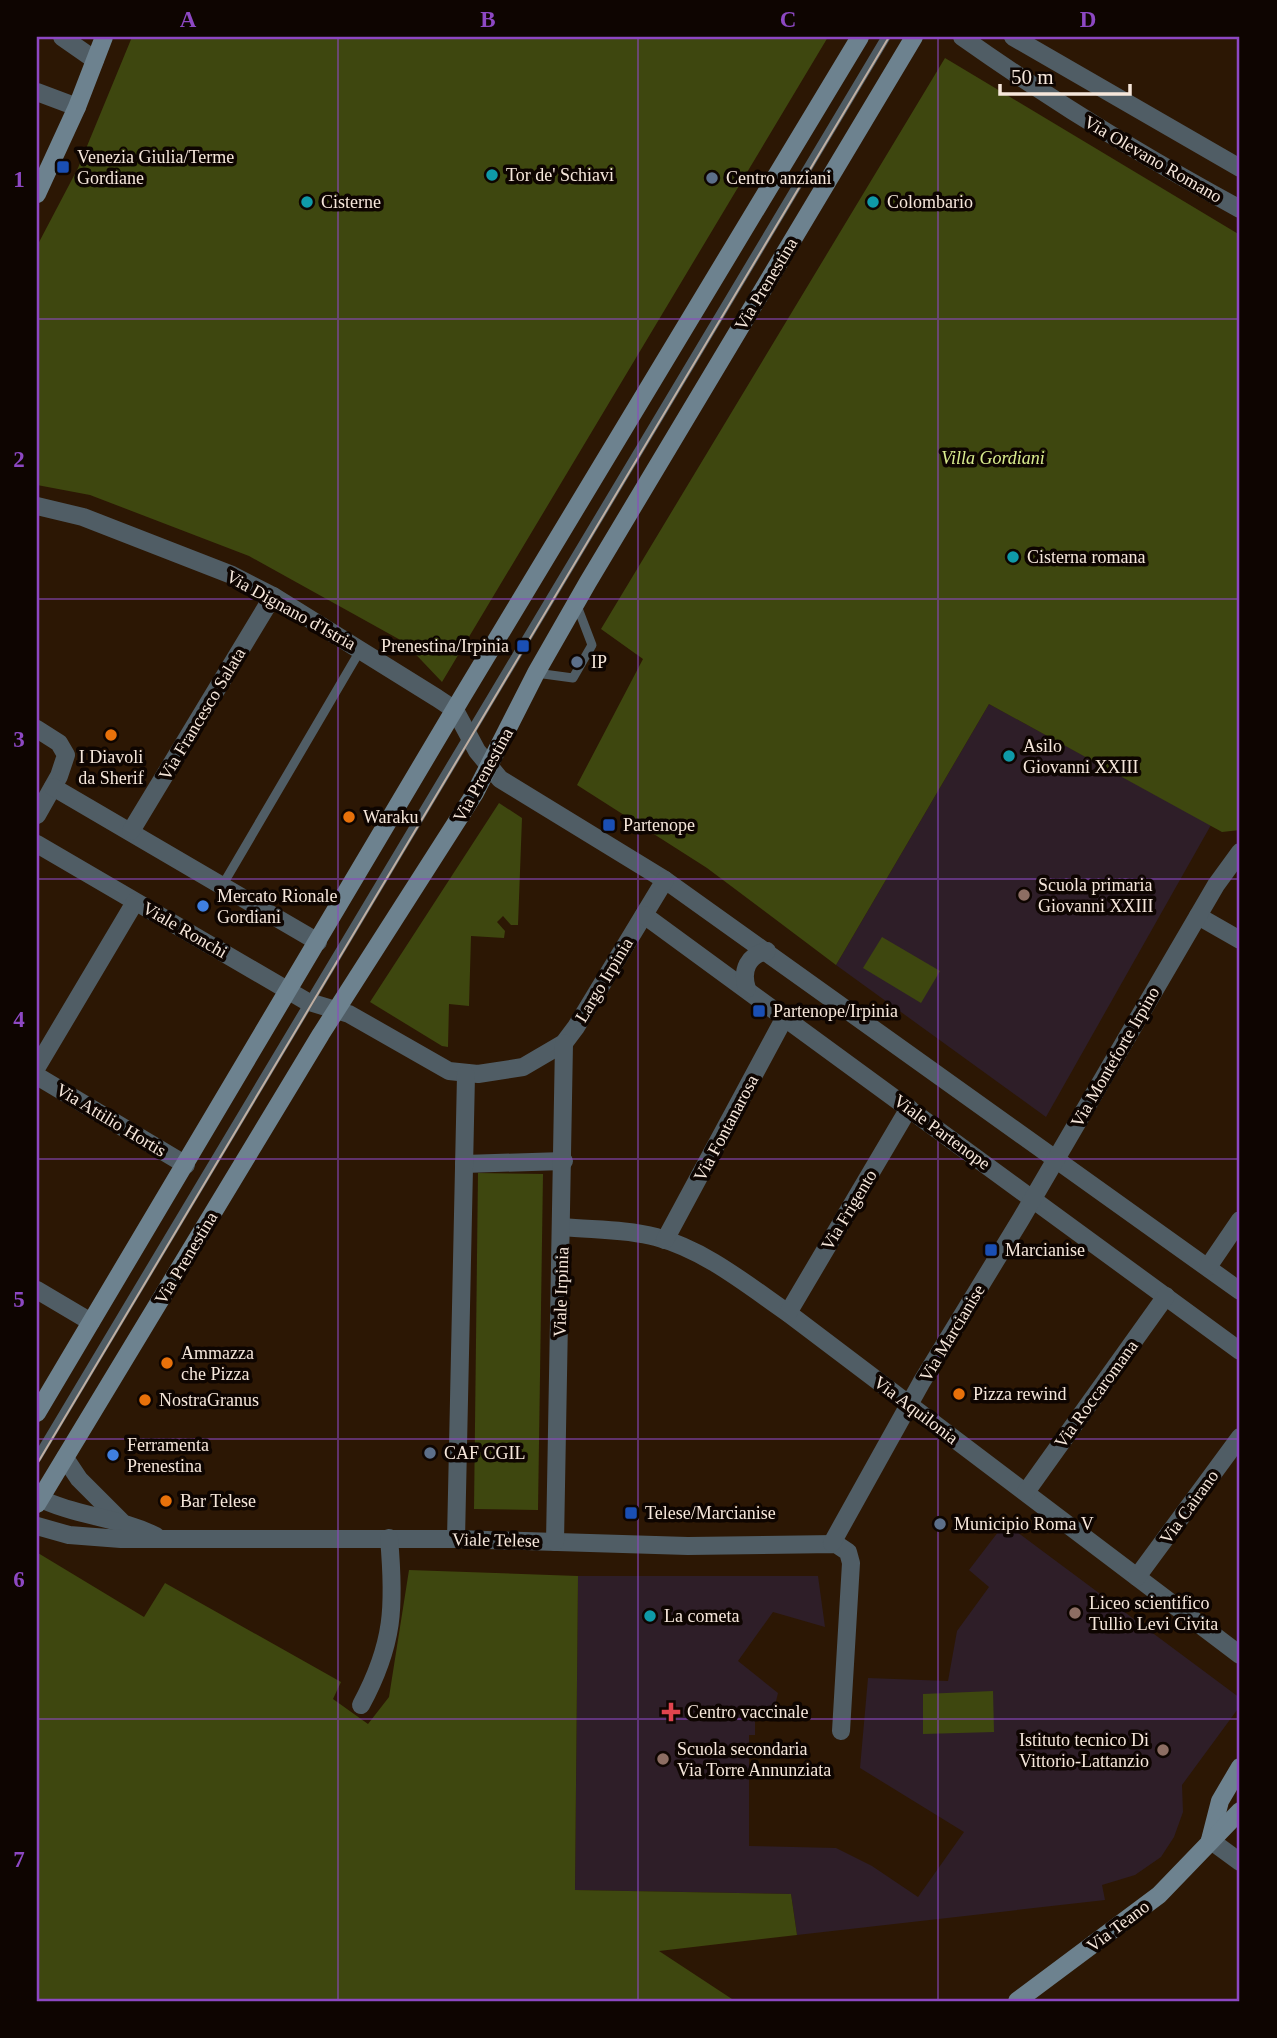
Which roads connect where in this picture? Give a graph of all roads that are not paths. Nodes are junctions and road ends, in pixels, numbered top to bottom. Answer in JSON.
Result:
{"nodes":[{"id":1,"x":62,"y":37,"type":"edge"},
{"id":2,"x":104,"y":37,"type":"edge"},
{"id":3,"x":860,"y":37,"type":"edge"},
{"id":4,"x":886,"y":37,"type":"edge"},
{"id":5,"x":914,"y":37,"type":"edge"},
{"id":6,"x":1013,"y":37,"type":"edge"},
{"id":7,"x":969,"y":38,"type":"edge"},
{"id":8,"x":1041,"y":55,"type":"junction"},
{"id":9,"x":95,"y":60,"type":"junction"},
{"id":10,"x":1029,"y":84,"type":"junction"},
{"id":11,"x":37,"y":92,"type":"edge"},
{"id":12,"x":77,"y":107,"type":"junction"},
{"id":13,"x":1240,"y":168,"type":"edge"},
{"id":14,"x":37,"y":194,"type":"edge"},
{"id":15,"x":1240,"y":209,"type":"edge"},
{"id":16,"x":37,"y":506,"type":"edge"},
{"id":17,"x":272,"y":596,"type":"junction"},
{"id":18,"x":576,"y":603,"type":"junction"},
{"id":19,"x":362,"y":649,"type":"junction"},
{"id":20,"x":536,"y":673,"type":"junction"},
{"id":21,"x":455,"y":710,"type":"junction"},
{"id":22,"x":37,"y":729,"type":"edge"},
{"id":23,"x":468,"y":735,"type":"junction"},
{"id":24,"x":489,"y":768,"type":"junction"},
{"id":25,"x":54,"y":787,"type":"junction"},
{"id":26,"x":37,"y":815,"type":"edge"},
{"id":27,"x":131,"y":831,"type":"junction"},
{"id":28,"x":37,"y":844,"type":"edge"},
{"id":29,"x":1240,"y":852,"type":"edge"},
{"id":30,"x":665,"y":880,"type":"junction"},
{"id":31,"x":222,"y":886,"type":"junction"},
{"id":32,"x":135,"y":902,"type":"junction"},
{"id":33,"x":644,"y":915,"type":"junction"},
{"id":34,"x":1198,"y":916,"type":"junction"},
{"id":35,"x":1240,"y":940,"type":"edge"},
{"id":36,"x":318,"y":942,"type":"junction"},
{"id":37,"x":767,"y":951,"type":"junction"},
{"id":38,"x":747,"y":989,"type":"junction"},
{"id":39,"x":289,"y":991,"type":"junction"},
{"id":40,"x":309,"y":1001,"type":"junction"},
{"id":41,"x":337,"y":1009,"type":"junction"},
{"id":42,"x":785,"y":1017,"type":"junction"},
{"id":43,"x":564,"y":1043,"type":"junction"},
{"id":44,"x":37,"y":1067,"type":"edge"},
{"id":45,"x":466,"y":1075,"type":"junction"},
{"id":46,"x":37,"y":1076,"type":"edge"},
{"id":47,"x":909,"y":1108,"type":"junction"},
{"id":48,"x":1055,"y":1160,"type":"junction"},
{"id":49,"x":564,"y":1161,"type":"junction"},
{"id":50,"x":464,"y":1164,"type":"junction"},
{"id":51,"x":186,"y":1165,"type":"junction"},
{"id":52,"x":1033,"y":1198,"type":"junction"},
{"id":53,"x":1240,"y":1220,"type":"edge"},
{"id":54,"x":563,"y":1227,"type":"junction"},
{"id":55,"x":665,"y":1240,"type":"junction"},
{"id":56,"x":1208,"y":1268,"type":"junction"},
{"id":57,"x":37,"y":1290,"type":"edge"},
{"id":58,"x":1240,"y":1291,"type":"edge"},
{"id":59,"x":1166,"y":1296,"type":"junction"},
{"id":60,"x":788,"y":1313,"type":"junction"},
{"id":61,"x":91,"y":1322,"type":"junction"},
{"id":62,"x":1240,"y":1351,"type":"edge"},
{"id":63,"x":909,"y":1405,"type":"junction"},
{"id":64,"x":37,"y":1413,"type":"edge"},
{"id":65,"x":1240,"y":1437,"type":"edge"},
{"id":66,"x":37,"y":1458,"type":"edge"},
{"id":67,"x":65,"y":1458,"type":"junction"},
{"id":68,"x":1026,"y":1492,"type":"junction"},
{"id":69,"x":38,"y":1500,"type":"edge"},
{"id":70,"x":121,"y":1521,"type":"junction"},
{"id":71,"x":37,"y":1527,"type":"edge"},
{"id":72,"x":160,"y":1538,"type":"junction"},
{"id":73,"x":390,"y":1538,"type":"junction"},
{"id":74,"x":456,"y":1539,"type":"junction"},
{"id":75,"x":555,"y":1542,"type":"junction"},
{"id":76,"x":832,"y":1543,"type":"junction"},
{"id":77,"x":1137,"y":1577,"type":"junction"},
{"id":78,"x":1240,"y":1655,"type":"edge"},
{"id":79,"x":361,"y":1705,"type":"dead end"},
{"id":80,"x":841,"y":1731,"type":"dead end"},
{"id":81,"x":1239,"y":1774,"type":"edge"},
{"id":82,"x":1240,"y":1811,"type":"edge"},
{"id":83,"x":1210,"y":1840,"type":"junction"},
{"id":84,"x":1240,"y":1862,"type":"edge"},
{"id":85,"x":1017,"y":2001,"type":"edge"}],
"edges":[{"from":1,"to":9,"type":"street"},
{"from":2,"to":9,"type":"main road"},
{"from":3,"to":21,"type":"main road"},
{"from":4,"to":23,"type":"lane"},
{"from":5,"to":18,"type":"main road","name":"Via Prenestina"},
{"from":6,"to":8,"type":"street","name":"Via Olevano Romano"},
{"from":7,"to":10,"type":"street","name":"Via Olevano Romano"},
{"from":8,"to":10,"type":"street"},
{"from":8,"to":13,"type":"street","name":"Via Olevano Romano"},
{"from":9,"to":12,"type":"main road"},
{"from":10,"to":15,"type":"street","name":"Via Olevano Romano"},
{"from":11,"to":12,"type":"street"},
{"from":12,"to":14,"type":"main road"},
{"from":16,"to":17,"type":"street","name":"Via Dignano d'Istria"},
{"from":17,"to":19,"type":"street","name":"Via Dignano d'Istria"},
{"from":17,"to":27,"type":"street","name":"Via Francesco Salata"},
{"from":18,"to":20,"type":"main road","name":"Via Prenestina"},
{"from":18,"to":20,"type":"lane"},
{"from":19,"to":21,"type":"street","name":"Via Dignano d'Istria"},
{"from":19,"to":31,"type":"lane"},
{"from":20,"to":24,"type":"main road","name":"Via Prenestina"},
{"from":21,"to":23,"type":"street"},
{"from":21,"to":36,"type":"main road"},
{"from":22,"to":25,"type":"street"},
{"from":23,"to":24,"type":"street"},
{"from":23,"to":40,"type":"lane"},
{"from":24,"to":30,"type":"street"},
{"from":24,"to":41,"type":"main road","name":"Via Prenestina"},
{"from":25,"to":26,"type":"street"},
{"from":25,"to":27,"type":"street"},
{"from":27,"to":31,"type":"street"},
{"from":28,"to":32,"type":"street","name":"Viale Ronchi"},
{"from":29,"to":34,"type":"street","name":"Via Monteforte Irpino"},
{"from":30,"to":33,"type":"street","name":"Largo Irpinia"},
{"from":30,"to":37,"type":"street"},
{"from":31,"to":36,"type":"street"},
{"from":32,"to":39,"type":"street","name":"Viale Ronchi"},
{"from":32,"to":44,"type":"street"},
{"from":33,"to":38,"type":"street","name":"Viale Partenope"},
{"from":33,"to":43,"type":"street","name":"Largo Irpinia"},
{"from":34,"to":35,"type":"street"},
{"from":34,"to":48,"type":"street","name":"Via Monteforte Irpino"},
{"from":36,"to":39,"type":"main road"},
{"from":37,"to":38,"type":"street"},
{"from":37,"to":48,"type":"street"},
{"from":38,"to":42,"type":"street","name":"Viale Partenope"},
{"from":39,"to":40,"type":"street","name":"Viale Ronchi"},
{"from":39,"to":51,"type":"main road"},
{"from":40,"to":41,"type":"street","name":"Viale Ronchi"},
{"from":40,"to":66,"type":"lane"},
{"from":41,"to":45,"type":"street","name":"Largo Irpinia"},
{"from":41,"to":67,"type":"main road","name":"Via Prenestina"},
{"from":42,"to":47,"type":"street","name":"Viale Partenope"},
{"from":42,"to":55,"type":"street","name":"Via Fontanarosa"},
{"from":43,"to":45,"type":"street","name":"Largo Irpinia"},
{"from":43,"to":49,"type":"street","name":"Viale Irpinia"},
{"from":45,"to":50,"type":"street"},
{"from":46,"to":51,"type":"street","name":"Via Attilio Hortis"},
{"from":47,"to":52,"type":"street","name":"Viale Partenope"},
{"from":47,"to":60,"type":"street","name":"Via Frigento"},
{"from":48,"to":52,"type":"street","name":"Via Monteforte Irpino"},
{"from":48,"to":56,"type":"street"},
{"from":49,"to":50,"type":"street"},
{"from":49,"to":54,"type":"street","name":"Viale Irpinia"},
{"from":50,"to":74,"type":"street"},
{"from":51,"to":61,"type":"main road"},
{"from":52,"to":59,"type":"street","name":"Viale Partenope"},
{"from":52,"to":63,"type":"street","name":"Via Marcianise"},
{"from":53,"to":56,"type":"street"},
{"from":54,"to":55,"type":"street","name":"Via Aquilonia"},
{"from":54,"to":75,"type":"street","name":"Viale Irpinia"},
{"from":55,"to":60,"type":"street","name":"Via Aquilonia"},
{"from":56,"to":58,"type":"street"},
{"from":57,"to":61,"type":"street"},
{"from":59,"to":62,"type":"street","name":"Viale Partenope"},
{"from":59,"to":68,"type":"street","name":"Via Roccaromana"},
{"from":60,"to":63,"type":"street","name":"Via Aquilonia"},
{"from":61,"to":64,"type":"main road"},
{"from":63,"to":68,"type":"street","name":"Via Aquilonia"},
{"from":63,"to":76,"type":"street","name":"Via Marcianise"},
{"from":65,"to":77,"type":"street","name":"Via Cairano"},
{"from":67,"to":69,"type":"main road","name":"Via Prenestina"},
{"from":67,"to":70,"type":"street"},
{"from":68,"to":77,"type":"street","name":"Via Aquilonia"},
{"from":69,"to":70,"type":"street"},
{"from":70,"to":72,"type":"street"},
{"from":71,"to":72,"type":"street","name":"Viale Telese"},
{"from":72,"to":73,"type":"street","name":"Viale Telese"},
{"from":73,"to":74,"type":"street","name":"Viale Telese"},
{"from":73,"to":79,"type":"street"},
{"from":74,"to":75,"type":"street","name":"Viale Telese"},
{"from":75,"to":76,"type":"street","name":"Viale Telese"},
{"from":76,"to":80,"type":"street"},
{"from":77,"to":78,"type":"street","name":"Via Aquilonia"},
{"from":81,"to":83,"type":"main road"},
{"from":82,"to":83,"type":"main road","name":"Via Teano"},
{"from":83,"to":84,"type":"street"},
{"from":83,"to":85,"type":"main road","name":"Via Teano"}]}
